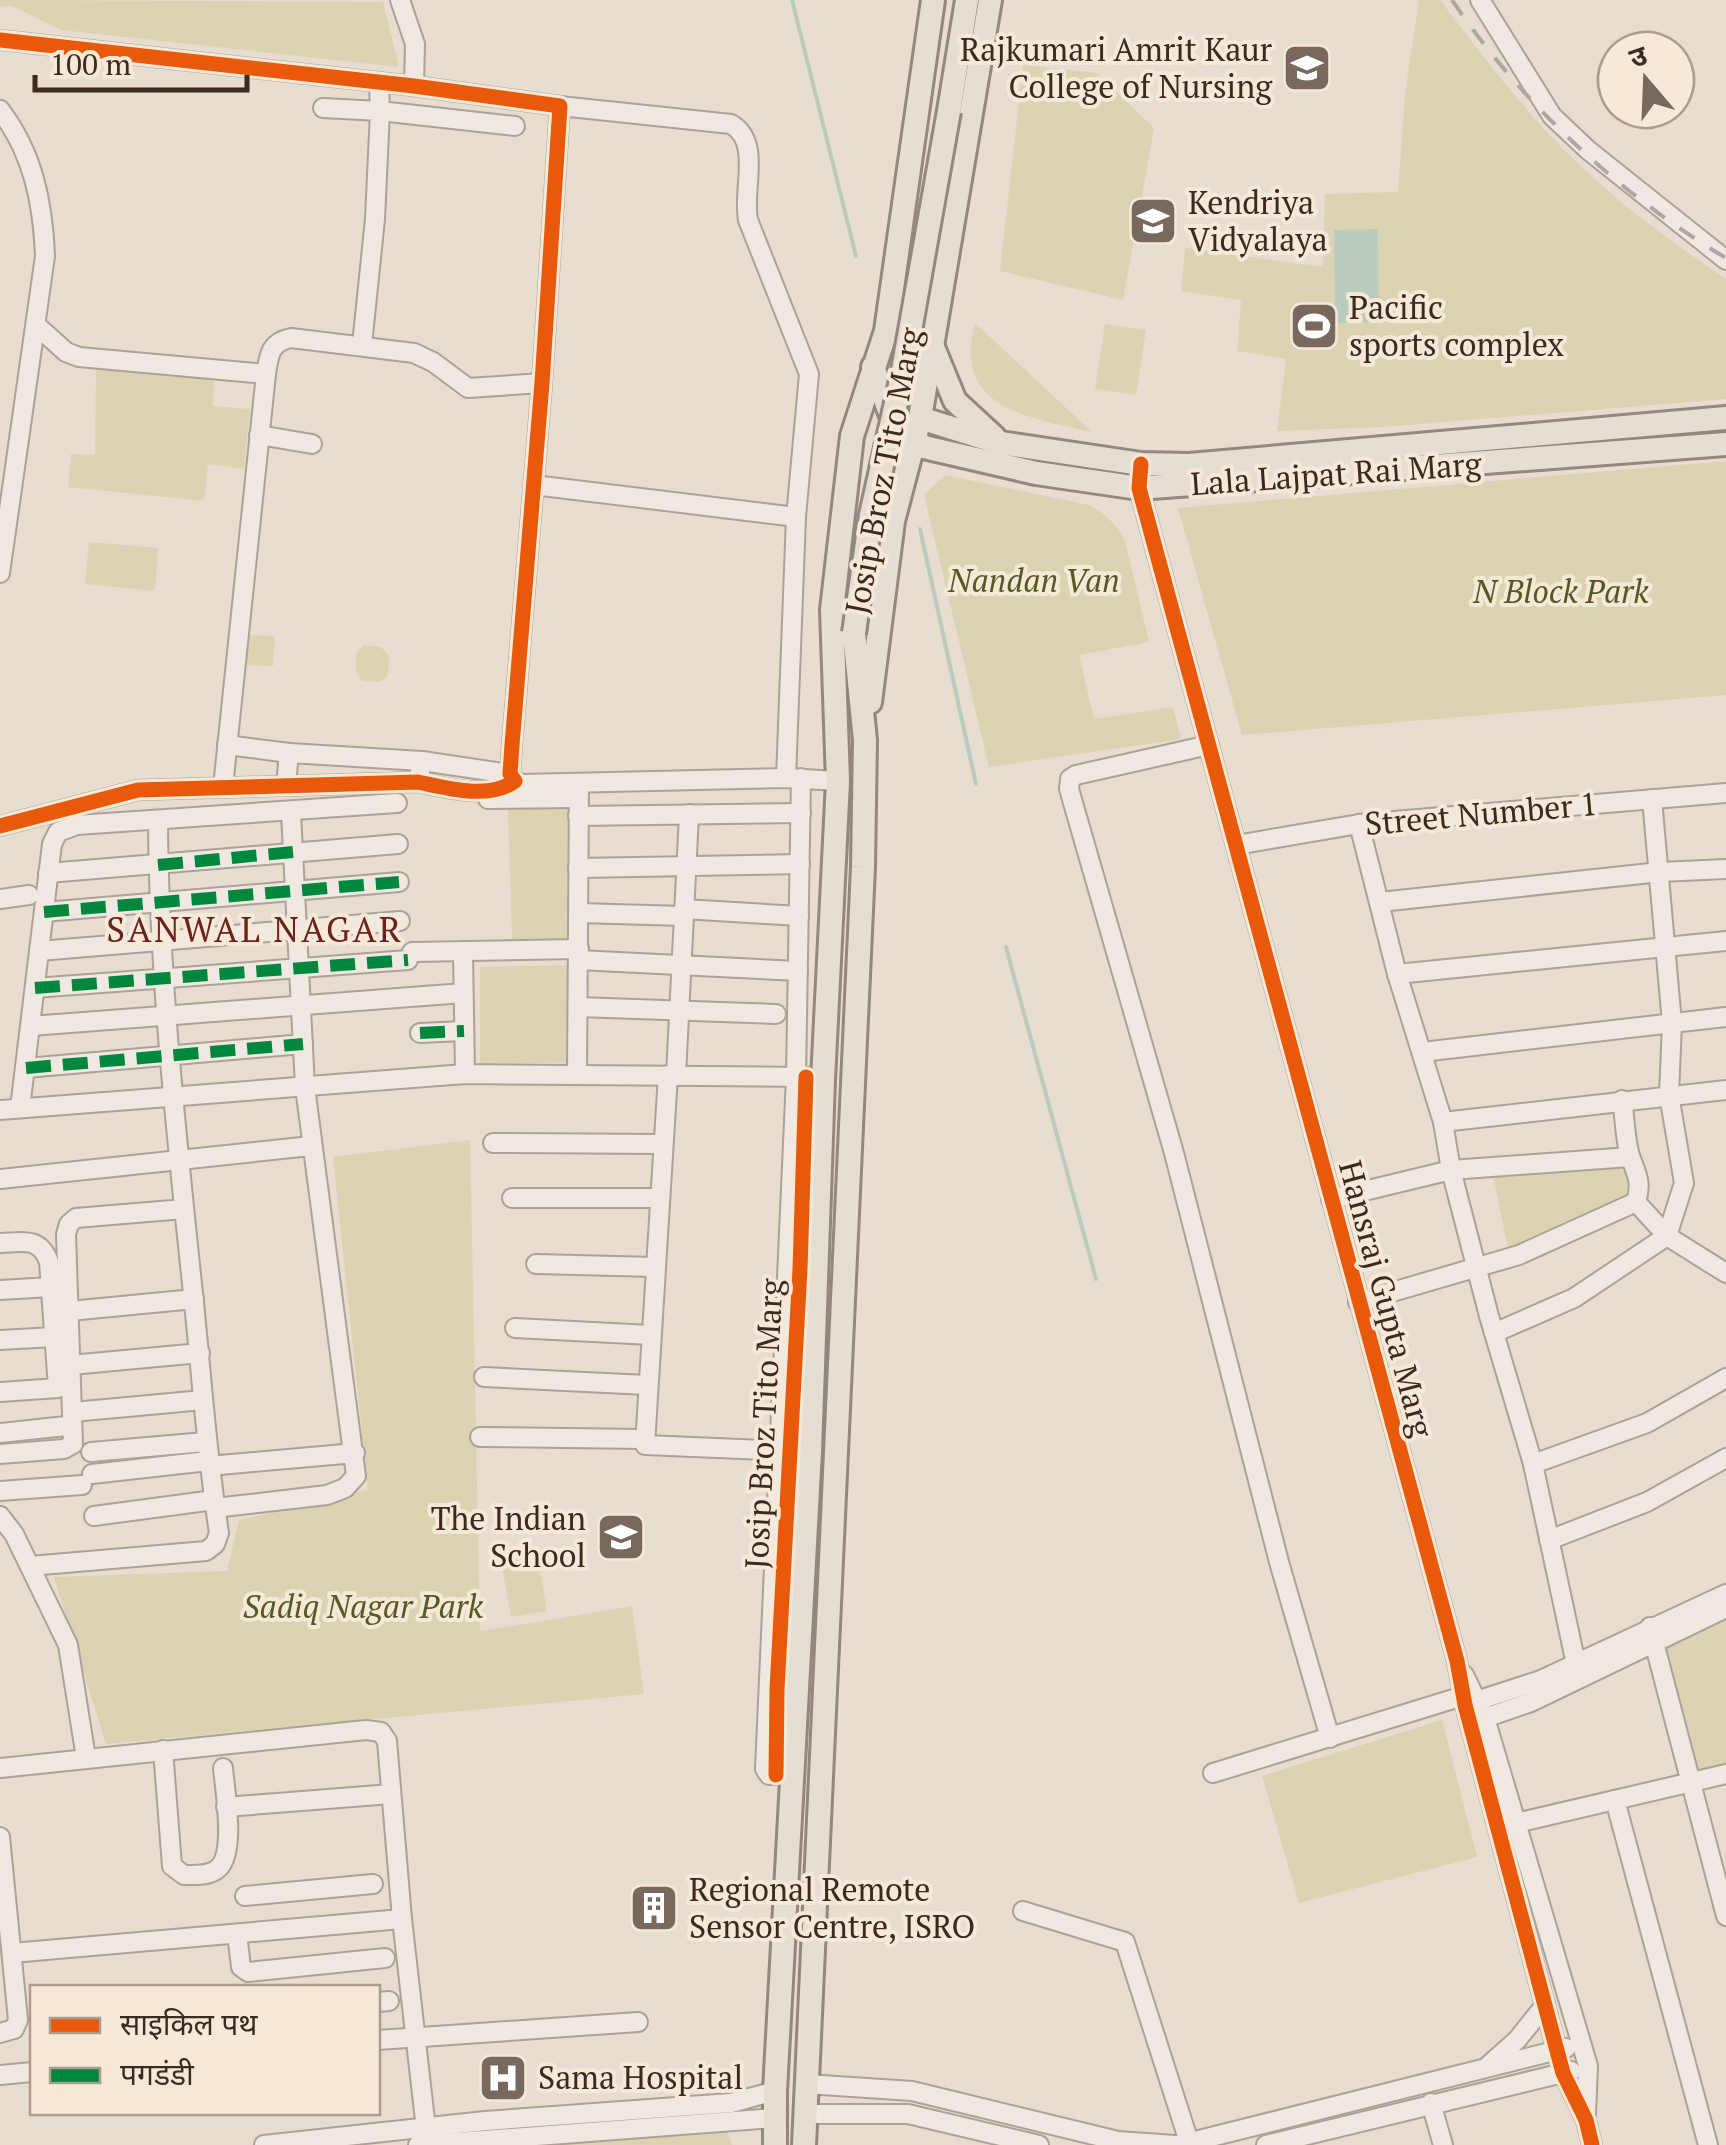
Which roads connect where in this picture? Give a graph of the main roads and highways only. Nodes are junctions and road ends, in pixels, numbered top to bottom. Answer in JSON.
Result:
{"nodes":[{"id":1,"x":932,"y":0,"type":"edge"},
{"id":2,"x":967,"y":0,"type":"edge"},
{"id":3,"x":990,"y":0,"type":"edge"},
{"id":4,"x":931,"y":342,"type":"junction"},
{"id":5,"x":873,"y":367,"type":"junction"},
{"id":6,"x":1726,"y":418,"type":"edge"},
{"id":7,"x":917,"y":429,"type":"junction"},
{"id":8,"x":1000,"y":443,"type":"junction"},
{"id":9,"x":1726,"y":444,"type":"edge"},
{"id":10,"x":948,"y":455,"type":"junction"},
{"id":11,"x":847,"y":472,"type":"junction"},
{"id":12,"x":903,"y":481,"type":"junction"},
{"id":13,"x":865,"y":740,"type":"junction"},
{"id":14,"x":775,"y":2145,"type":"edge"},
{"id":15,"x":804,"y":2145,"type":"edge"}],
"edges":[{"from":1,"to":5,"type":"main road","name":"Josip Broz Tito Marg"},
{"from":2,"to":13,"type":"main road","name":"Josip Broz Tito Marg","bridge":true},
{"from":3,"to":4,"type":"main road"},
{"from":4,"to":7,"type":"main road"},
{"from":4,"to":8,"type":"main road"},
{"from":5,"to":7,"type":"main road"},
{"from":5,"to":11,"type":"main road","name":"Josip Broz Tito Marg"},
{"from":6,"to":8,"type":"main road","name":"Lala Lajpat Rai Marg"},
{"from":7,"to":8,"type":"main road","name":"Lala Lajpat Rai Marg"},
{"from":7,"to":10,"type":"main road","name":"Lala Lajpat Rai Marg"},
{"from":7,"to":12,"type":"main road"},
{"from":9,"to":10,"type":"main road","name":"Lala Lajpat Rai Marg"},
{"from":10,"to":12,"type":"main road"},
{"from":11,"to":12,"type":"main road"},
{"from":11,"to":14,"type":"main road","name":"Josip Broz Tito Marg"},
{"from":12,"to":13,"type":"main road"},
{"from":13,"to":15,"type":"main road","name":"Josip Broz Tito Marg"}]}
